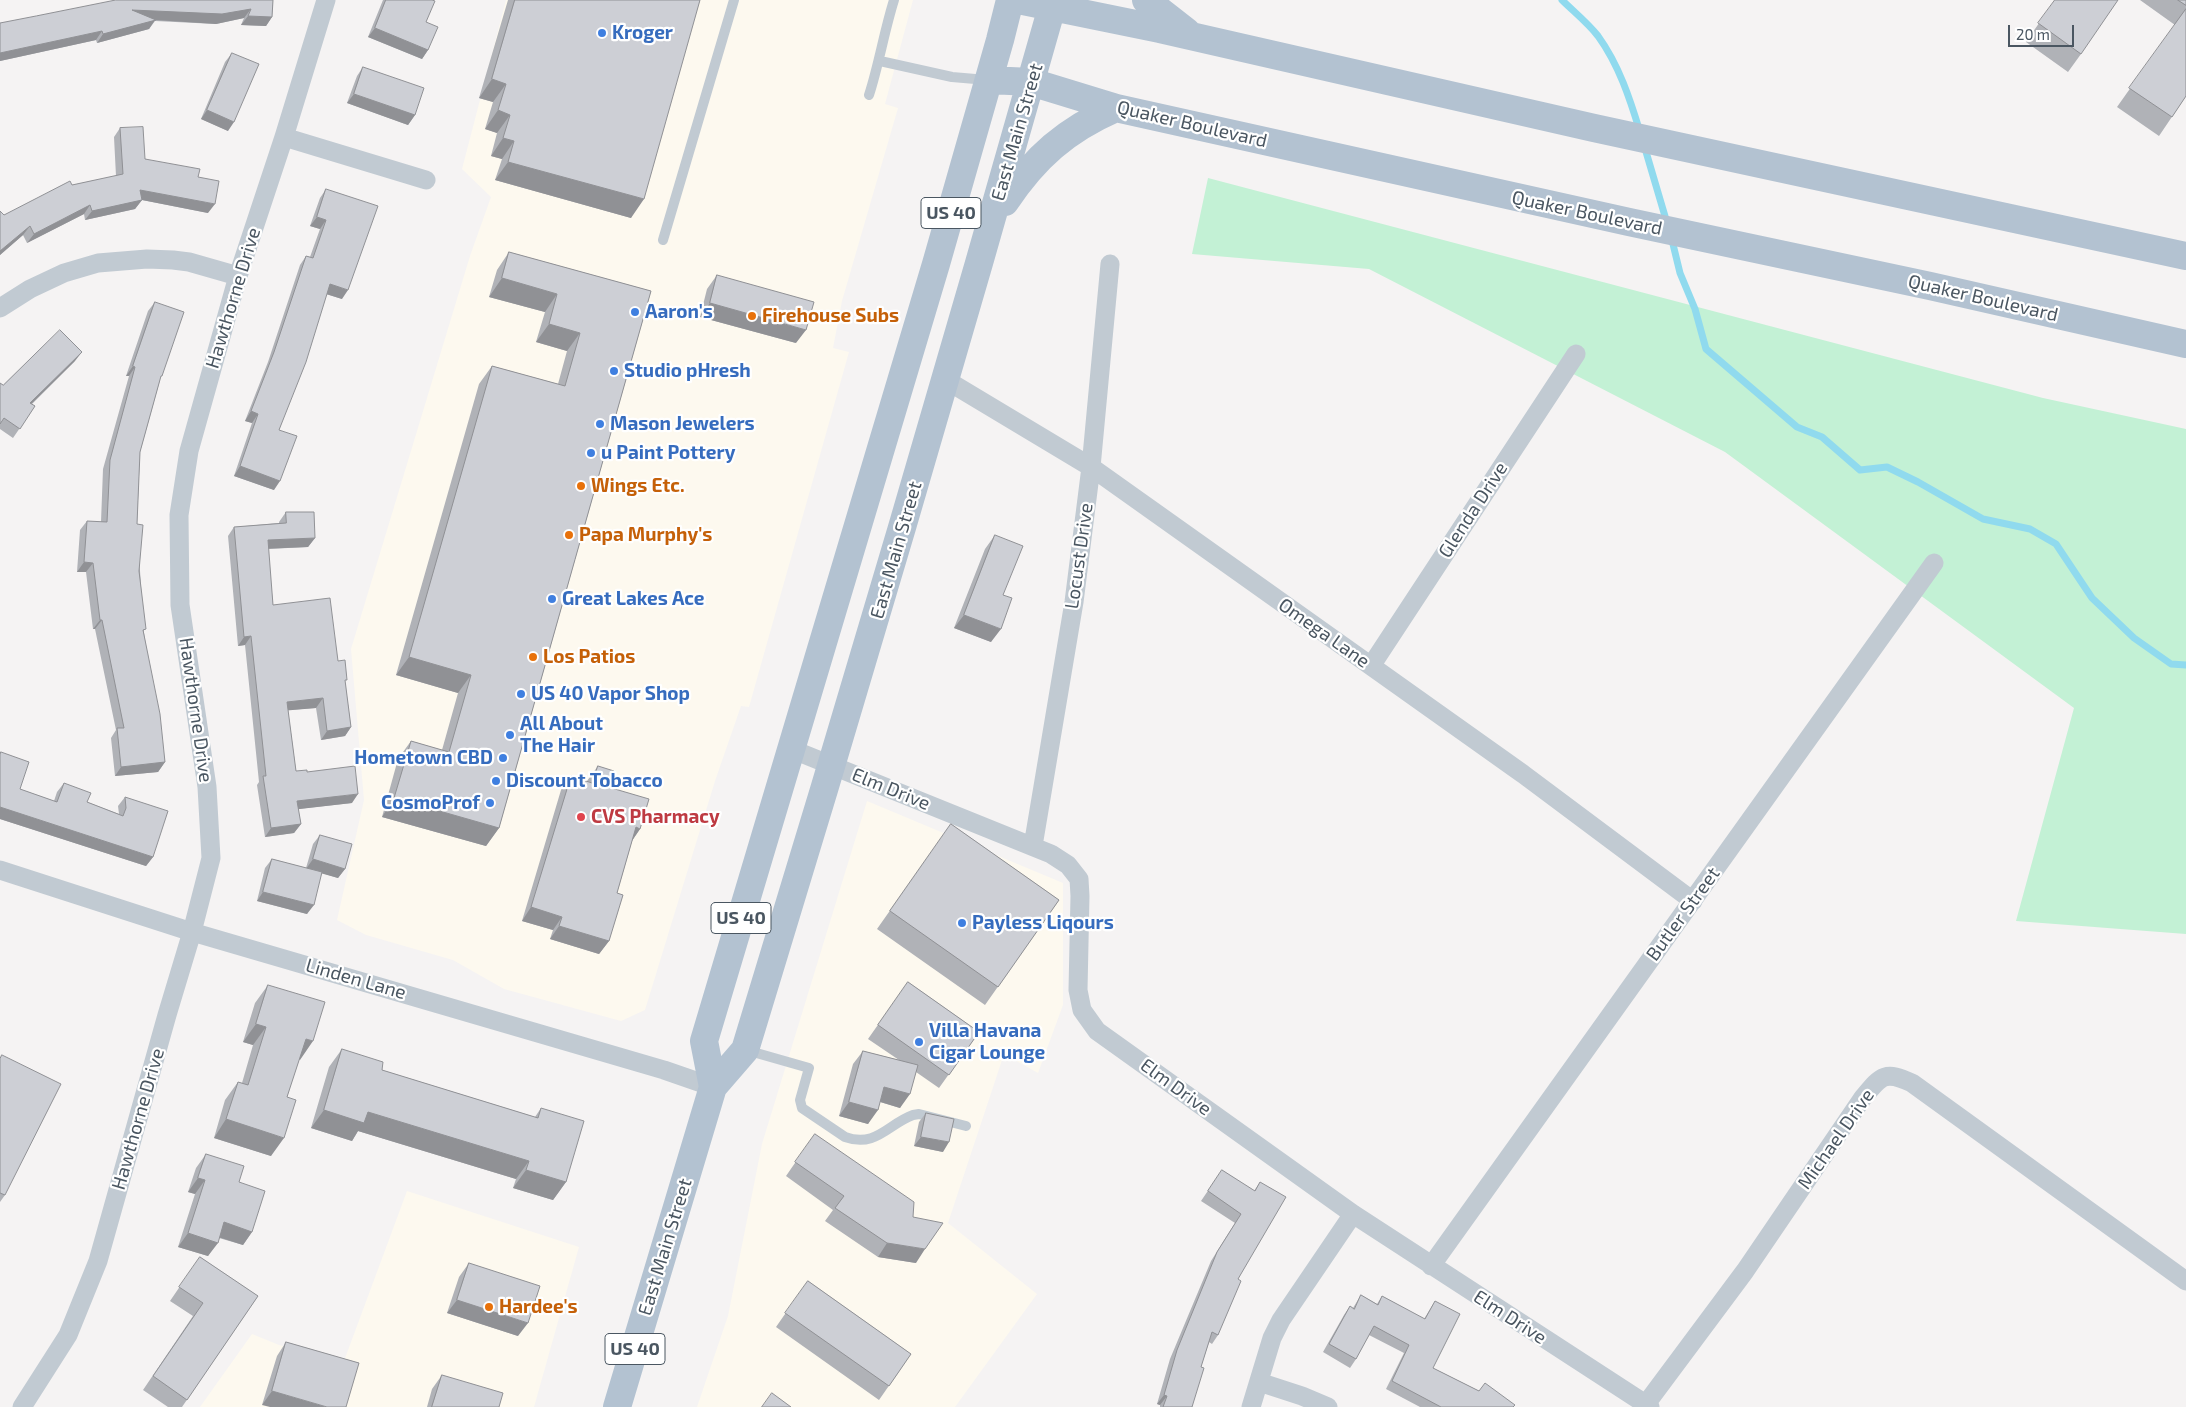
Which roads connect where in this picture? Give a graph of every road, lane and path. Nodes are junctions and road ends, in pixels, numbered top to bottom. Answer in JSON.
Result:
{"nodes":[{"id":1,"x":326,"y":0,"type":"edge"},
{"id":2,"x":734,"y":0,"type":"edge"},
{"id":3,"x":894,"y":0,"type":"edge"},
{"id":4,"x":1010,"y":0,"type":"edge"},
{"id":5,"x":1018,"y":0,"type":"edge"},
{"id":6,"x":1146,"y":0,"type":"edge"},
{"id":7,"x":1053,"y":4,"type":"edge"},
{"id":8,"x":1194,"y":37,"type":"junction"},
{"id":9,"x":880,"y":61,"type":"junction"},
{"id":10,"x":989,"y":80,"type":"junction"},
{"id":11,"x":1031,"y":82,"type":"junction"},
{"id":12,"x":869,"y":96,"type":"dead end"},
{"id":13,"x":1116,"y":108,"type":"junction"},
{"id":14,"x":284,"y":137,"type":"junction"},
{"id":15,"x":426,"y":180,"type":"dead end"},
{"id":16,"x":993,"y":220,"type":"junction"},
{"id":17,"x":663,"y":240,"type":"dead end"},
{"id":18,"x":2186,"y":256,"type":"edge"},
{"id":19,"x":1110,"y":264,"type":"dead end"},
{"id":20,"x":238,"y":276,"type":"junction"},
{"id":21,"x":0,"y":308,"type":"edge"},
{"id":22,"x":2186,"y":344,"type":"edge"},
{"id":23,"x":1576,"y":354,"type":"dead end"},
{"id":24,"x":946,"y":380,"type":"junction"},
{"id":25,"x":1092,"y":467,"type":"junction"},
{"id":26,"x":1934,"y":563,"type":"dead end"},
{"id":27,"x":1370,"y":666,"type":"junction"},
{"id":28,"x":791,"y":749,"type":"junction"},
{"id":29,"x":832,"y":765,"type":"junction"},
{"id":30,"x":1033,"y":846,"type":"junction"},
{"id":31,"x":0,"y":870,"type":"edge"},
{"id":32,"x":1693,"y":901,"type":"junction"},
{"id":33,"x":192,"y":932,"type":"junction"},
{"id":34,"x":745,"y":1050,"type":"junction"},
{"id":35,"x":713,"y":1087,"type":"junction"},
{"id":36,"x":966,"y":1126,"type":"dead end"},
{"id":37,"x":1352,"y":1214,"type":"junction"},
{"id":38,"x":1431,"y":1266,"type":"junction"},
{"id":39,"x":2186,"y":1281,"type":"edge"},
{"id":40,"x":1259,"y":1382,"type":"junction"},
{"id":41,"x":1648,"y":1406,"type":"edge"},
{"id":42,"x":22,"y":1407,"type":"edge"},
{"id":43,"x":618,"y":1407,"type":"edge"},
{"id":44,"x":1251,"y":1407,"type":"edge"},
{"id":45,"x":1328,"y":1407,"type":"edge"}],
"edges":[{"from":1,"to":14,"type":"street","name":"Hawthorne Drive"},
{"from":2,"to":17,"type":"lane"},
{"from":3,"to":9,"type":"lane"},
{"from":4,"to":10,"type":"main road","name":"East Main Street","number":"US 40"},
{"from":5,"to":7,"type":"main road"},
{"from":6,"to":8,"type":"main road"},
{"from":7,"to":8,"type":"main road"},
{"from":7,"to":11,"type":"main road","name":"East Main Street","number":"US 40"},
{"from":8,"to":18,"type":"main road"},
{"from":9,"to":10,"type":"lane"},
{"from":9,"to":12,"type":"lane"},
{"from":10,"to":11,"type":"main road","name":"Quaker Boulevard"},
{"from":10,"to":28,"type":"main road","name":"East Main Street","number":"US 40"},
{"from":11,"to":13,"type":"main road","name":"Quaker Boulevard"},
{"from":11,"to":16,"type":"main road","name":"East Main Street","number":"US 40"},
{"from":13,"to":16,"type":"main road"},
{"from":13,"to":22,"type":"main road","name":"Quaker Boulevard"},
{"from":14,"to":15,"type":"street"},
{"from":14,"to":20,"type":"street","name":"Hawthorne Drive"},
{"from":16,"to":24,"type":"main road","name":"East Main Street","number":"US 40"},
{"from":19,"to":25,"type":"street","name":"Locust Drive"},
{"from":20,"to":21,"type":"street"},
{"from":20,"to":33,"type":"street","name":"Hawthorne Drive"},
{"from":23,"to":27,"type":"street","name":"Glenda Drive"},
{"from":24,"to":25,"type":"street","name":"Omega Lane"},
{"from":24,"to":29,"type":"main road","name":"East Main Street","number":"US 40"},
{"from":25,"to":27,"type":"street","name":"Omega Lane"},
{"from":25,"to":30,"type":"street","name":"Locust Drive"},
{"from":26,"to":32,"type":"street","name":"Butler Street"},
{"from":27,"to":32,"type":"street","name":"Omega Lane"},
{"from":28,"to":29,"type":"street","name":"Elm Drive"},
{"from":28,"to":35,"type":"main road","name":"East Main Street","number":"US 40"},
{"from":29,"to":30,"type":"street","name":"Elm Drive"},
{"from":29,"to":34,"type":"main road","name":"East Main Street","number":"US 40"},
{"from":30,"to":37,"type":"street","name":"Elm Drive"},
{"from":31,"to":33,"type":"street","name":"Linden Lane"},
{"from":32,"to":38,"type":"street","name":"Butler Street"},
{"from":33,"to":35,"type":"street","name":"Linden Lane"},
{"from":33,"to":42,"type":"street","name":"Hawthorne Drive"},
{"from":34,"to":35,"type":"main road","name":"East Main Street","number":"US 40"},
{"from":34,"to":36,"type":"lane"},
{"from":35,"to":43,"type":"main road","name":"East Main Street","number":"US 40"},
{"from":37,"to":38,"type":"street","name":"Elm Drive"},
{"from":37,"to":40,"type":"street"},
{"from":38,"to":41,"type":"street","name":"Elm Drive"},
{"from":39,"to":41,"type":"street","name":"Michael Drive"},
{"from":40,"to":44,"type":"street"},
{"from":40,"to":45,"type":"street"}]}
